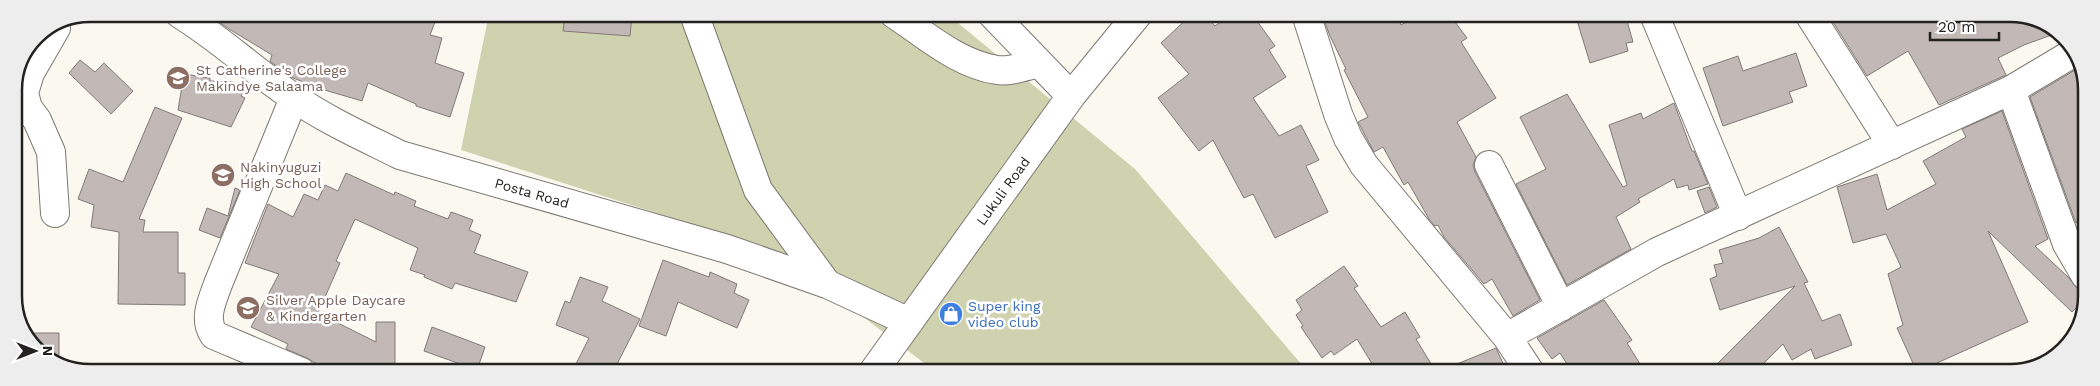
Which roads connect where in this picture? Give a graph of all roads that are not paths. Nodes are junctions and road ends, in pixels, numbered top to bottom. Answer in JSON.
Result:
{"nodes":[{"id":1,"x":198,"y":22,"type":"edge"},
{"id":2,"x":697,"y":22,"type":"edge"},
{"id":3,"x":906,"y":22,"type":"edge"},
{"id":4,"x":1000,"y":22,"type":"edge"},
{"id":5,"x":1131,"y":22,"type":"edge"},
{"id":6,"x":1309,"y":22,"type":"edge"},
{"id":7,"x":1657,"y":22,"type":"edge"},
{"id":8,"x":1814,"y":22,"type":"edge"},
{"id":9,"x":52,"y":35,"type":"edge"},
{"id":10,"x":2067,"y":56,"type":"edge"},
{"id":11,"x":1039,"y":63,"type":"junction"},
{"id":12,"x":2011,"y":90,"type":"junction"},
{"id":13,"x":1071,"y":96,"type":"junction"},
{"id":14,"x":294,"y":98,"type":"junction"},
{"id":15,"x":1892,"y":145,"type":"junction"},
{"id":16,"x":1489,"y":165,"type":"dead end"},
{"id":17,"x":55,"y":213,"type":"dead end"},
{"id":18,"x":1738,"y":216,"type":"junction"},
{"id":19,"x":2078,"y":262,"type":"edge"},
{"id":20,"x":827,"y":284,"type":"junction"},
{"id":21,"x":1560,"y":307,"type":"junction"},
{"id":22,"x":909,"y":322,"type":"junction"},
{"id":23,"x":1507,"y":337,"type":"junction"},
{"id":24,"x":282,"y":364,"type":"edge"},
{"id":25,"x":880,"y":364,"type":"edge"},
{"id":26,"x":1525,"y":364,"type":"edge"}],
"edges":[{"from":1,"to":14,"type":"street","name":"Posta Road"},
{"from":2,"to":20,"type":"street"},
{"from":3,"to":11,"type":"street"},
{"from":4,"to":11,"type":"street"},
{"from":5,"to":13,"type":"street","name":"Lukuli Road"},
{"from":6,"to":23,"type":"street"},
{"from":7,"to":18,"type":"street"},
{"from":8,"to":15,"type":"street"},
{"from":9,"to":17,"type":"street"},
{"from":10,"to":12,"type":"street"},
{"from":11,"to":13,"type":"street"},
{"from":12,"to":15,"type":"street"},
{"from":12,"to":19,"type":"street"},
{"from":13,"to":22,"type":"street","name":"Lukuli Road"},
{"from":14,"to":20,"type":"street","name":"Posta Road"},
{"from":14,"to":24,"type":"street"},
{"from":15,"to":18,"type":"street"},
{"from":16,"to":21,"type":"street"},
{"from":18,"to":21,"type":"street"},
{"from":20,"to":22,"type":"street","name":"Posta Road"},
{"from":21,"to":23,"type":"street"},
{"from":22,"to":25,"type":"street","name":"Lukuli Road"},
{"from":23,"to":26,"type":"street"}]}
